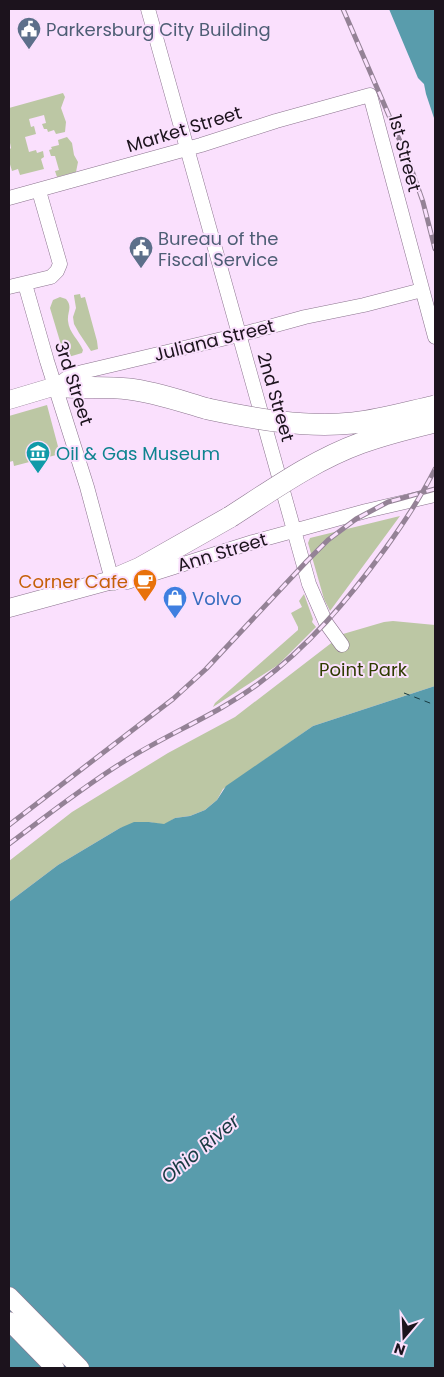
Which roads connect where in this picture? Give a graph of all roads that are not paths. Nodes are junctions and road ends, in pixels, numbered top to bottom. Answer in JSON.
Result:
{"nodes":[{"id":1,"x":148,"y":9,"type":"edge"},
{"id":2,"x":370,"y":95,"type":"joint"},
{"id":3,"x":187,"y":148,"type":"junction"},
{"id":4,"x":39,"y":191,"type":"junction"},
{"id":5,"x":9,"y":198,"type":"edge"},
{"id":6,"x":25,"y":284,"type":"junction"},
{"id":7,"x":9,"y":287,"type":"edge"},
{"id":8,"x":422,"y":290,"type":"junction"},
{"id":9,"x":239,"y":335,"type":"junction"},
{"id":10,"x":435,"y":337,"type":"edge"},
{"id":11,"x":56,"y":386,"type":"junction"},
{"id":12,"x":9,"y":400,"type":"edge"},
{"id":13,"x":435,"y":406,"type":"edge"},
{"id":14,"x":435,"y":422,"type":"edge"},
{"id":15,"x":435,"y":495,"type":"edge"},
{"id":16,"x":294,"y":531,"type":"junction"},
{"id":17,"x":112,"y":580,"type":"junction"},
{"id":18,"x":9,"y":608,"type":"edge"},
{"id":19,"x":342,"y":645,"type":"dead end"},
{"id":20,"x":9,"y":1296,"type":"edge"},
{"id":21,"x":9,"y":1321,"type":"edge"},
{"id":22,"x":55,"y":1368,"type":"edge"},
{"id":23,"x":80,"y":1368,"type":"edge"}],
"edges":[{"from":1,"to":3,"type":"street","name":"2nd Street"},
{"from":2,"to":3,"type":"street","name":"Market Street"},
{"from":2,"to":8,"type":"street","name":"1st Street"},
{"from":3,"to":4,"type":"street","name":"Market Street"},
{"from":3,"to":9,"type":"street","name":"2nd Street"},
{"from":4,"to":5,"type":"street","name":"Market Street"},
{"from":4,"to":6,"type":"street"},
{"from":6,"to":7,"type":"street"},
{"from":6,"to":11,"type":"street","name":"3rd Street"},
{"from":8,"to":9,"type":"street","name":"Juliana Street"},
{"from":8,"to":10,"type":"street","name":"1st Street"},
{"from":9,"to":11,"type":"street","name":"Juliana Street"},
{"from":9,"to":16,"type":"street","name":"2nd Street"},
{"from":11,"to":12,"type":"main road","name":"Juliana Street"},
{"from":11,"to":13,"type":"highway","bridge":true},
{"from":11,"to":17,"type":"street","name":"3rd Street"},
{"from":14,"to":17,"type":"highway","bridge":true},
{"from":15,"to":16,"type":"street","name":"Ann Street"},
{"from":16,"to":17,"type":"street","name":"Ann Street"},
{"from":16,"to":19,"type":"street","name":"2nd Street"},
{"from":17,"to":18,"type":"main road","name":"Ann Street"},
{"from":20,"to":23,"type":"main road"},
{"from":21,"to":22,"type":"main road"}]}
